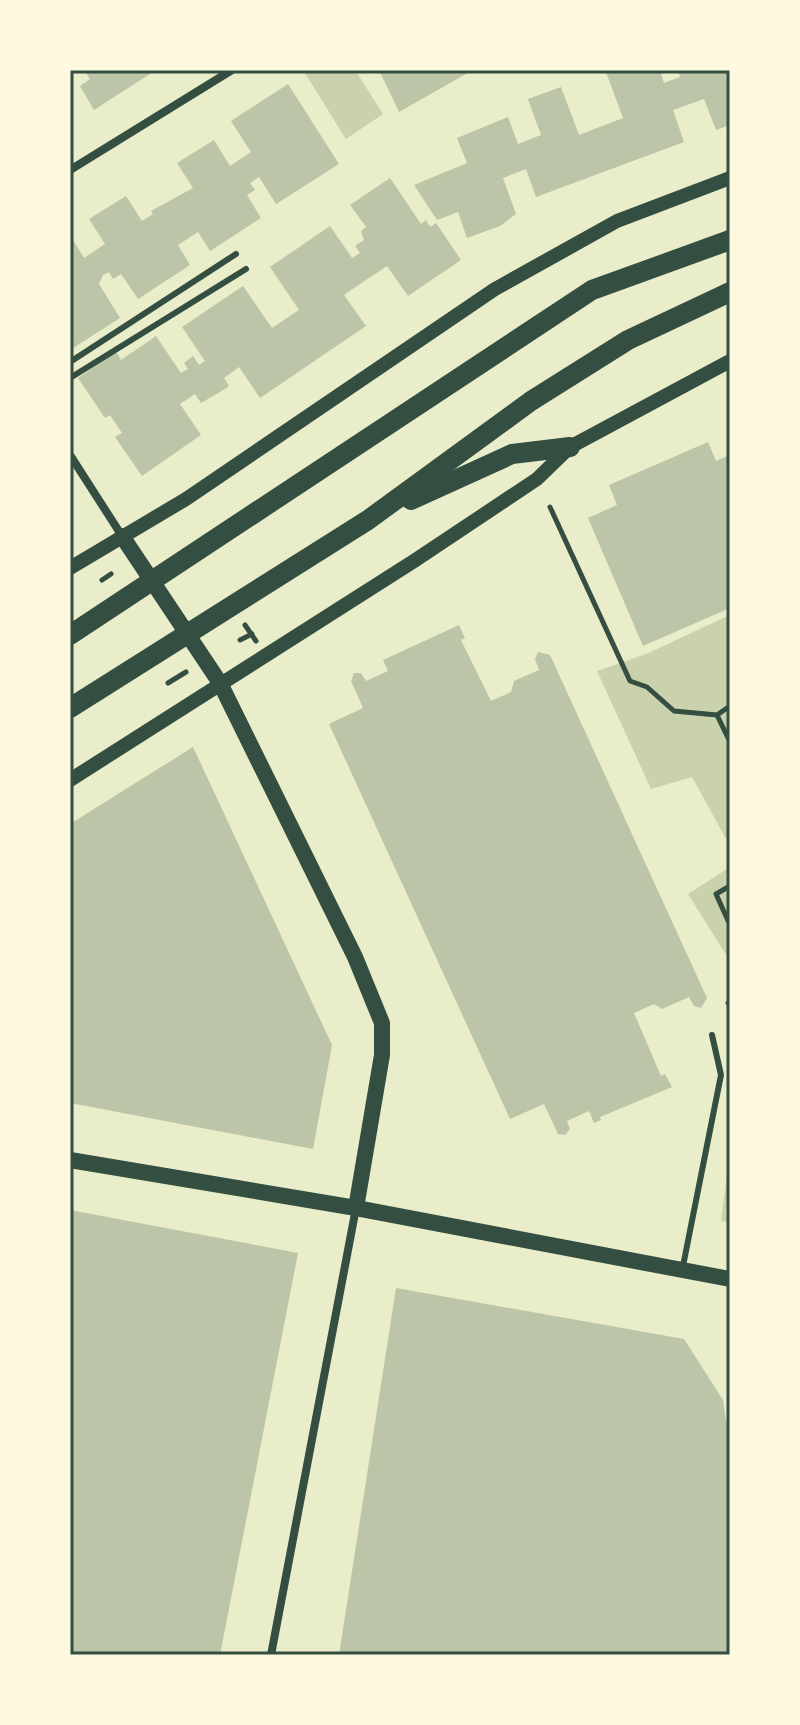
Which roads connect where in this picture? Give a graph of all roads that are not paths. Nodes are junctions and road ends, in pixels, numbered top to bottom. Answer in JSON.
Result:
{"nodes":[{"id":1,"x":232,"y":70,"type":"edge"},
{"id":2,"x":70,"y":170,"type":"edge"},
{"id":3,"x":730,"y":178,"type":"edge"},
{"id":4,"x":730,"y":240,"type":"edge"},
{"id":5,"x":236,"y":254,"type":"dead end"},
{"id":6,"x":246,"y":269,"type":"dead end"},
{"id":7,"x":730,"y":292,"type":"edge"},
{"id":8,"x":730,"y":361,"type":"edge"},
{"id":9,"x":70,"y":362,"type":"edge"},
{"id":10,"x":70,"y":378,"type":"edge"},
{"id":11,"x":570,"y":447,"type":"junction"},
{"id":12,"x":70,"y":455,"type":"edge"},
{"id":13,"x":368,"y":520,"type":"junction"},
{"id":14,"x":122,"y":536,"type":"junction"},
{"id":15,"x":70,"y":568,"type":"edge"},
{"id":16,"x":154,"y":582,"type":"junction"},
{"id":17,"x":188,"y":634,"type":"junction"},
{"id":18,"x":70,"y":635,"type":"edge"},
{"id":19,"x":220,"y":683,"type":"junction"},
{"id":20,"x":70,"y":708,"type":"edge"},
{"id":21,"x":70,"y":780,"type":"edge"},
{"id":22,"x":712,"y":1035,"type":"dead end"},
{"id":23,"x":70,"y":1160,"type":"edge"},
{"id":24,"x":356,"y":1208,"type":"junction"},
{"id":25,"x":682,"y":1270,"type":"junction"},
{"id":26,"x":730,"y":1279,"type":"edge"},
{"id":27,"x":271,"y":1655,"type":"edge"}],
"edges":[{"from":1,"to":2,"type":"street"},
{"from":3,"to":14,"type":"street"},
{"from":4,"to":16,"type":"main road"},
{"from":5,"to":9,"type":"lane"},
{"from":6,"to":10,"type":"lane"},
{"from":7,"to":13,"type":"main road"},
{"from":8,"to":11,"type":"street"},
{"from":11,"to":13,"type":"main road"},
{"from":11,"to":19,"type":"street"},
{"from":12,"to":14,"type":"street"},
{"from":13,"to":17,"type":"main road"},
{"from":14,"to":15,"type":"street"},
{"from":14,"to":16,"type":"main road"},
{"from":16,"to":17,"type":"main road"},
{"from":16,"to":18,"type":"main road"},
{"from":17,"to":19,"type":"main road"},
{"from":17,"to":20,"type":"main road"},
{"from":19,"to":21,"type":"street"},
{"from":19,"to":24,"type":"main road"},
{"from":22,"to":25,"type":"lane"},
{"from":23,"to":24,"type":"main road"},
{"from":24,"to":25,"type":"main road"},
{"from":24,"to":27,"type":"street"},
{"from":25,"to":26,"type":"main road"}]}
